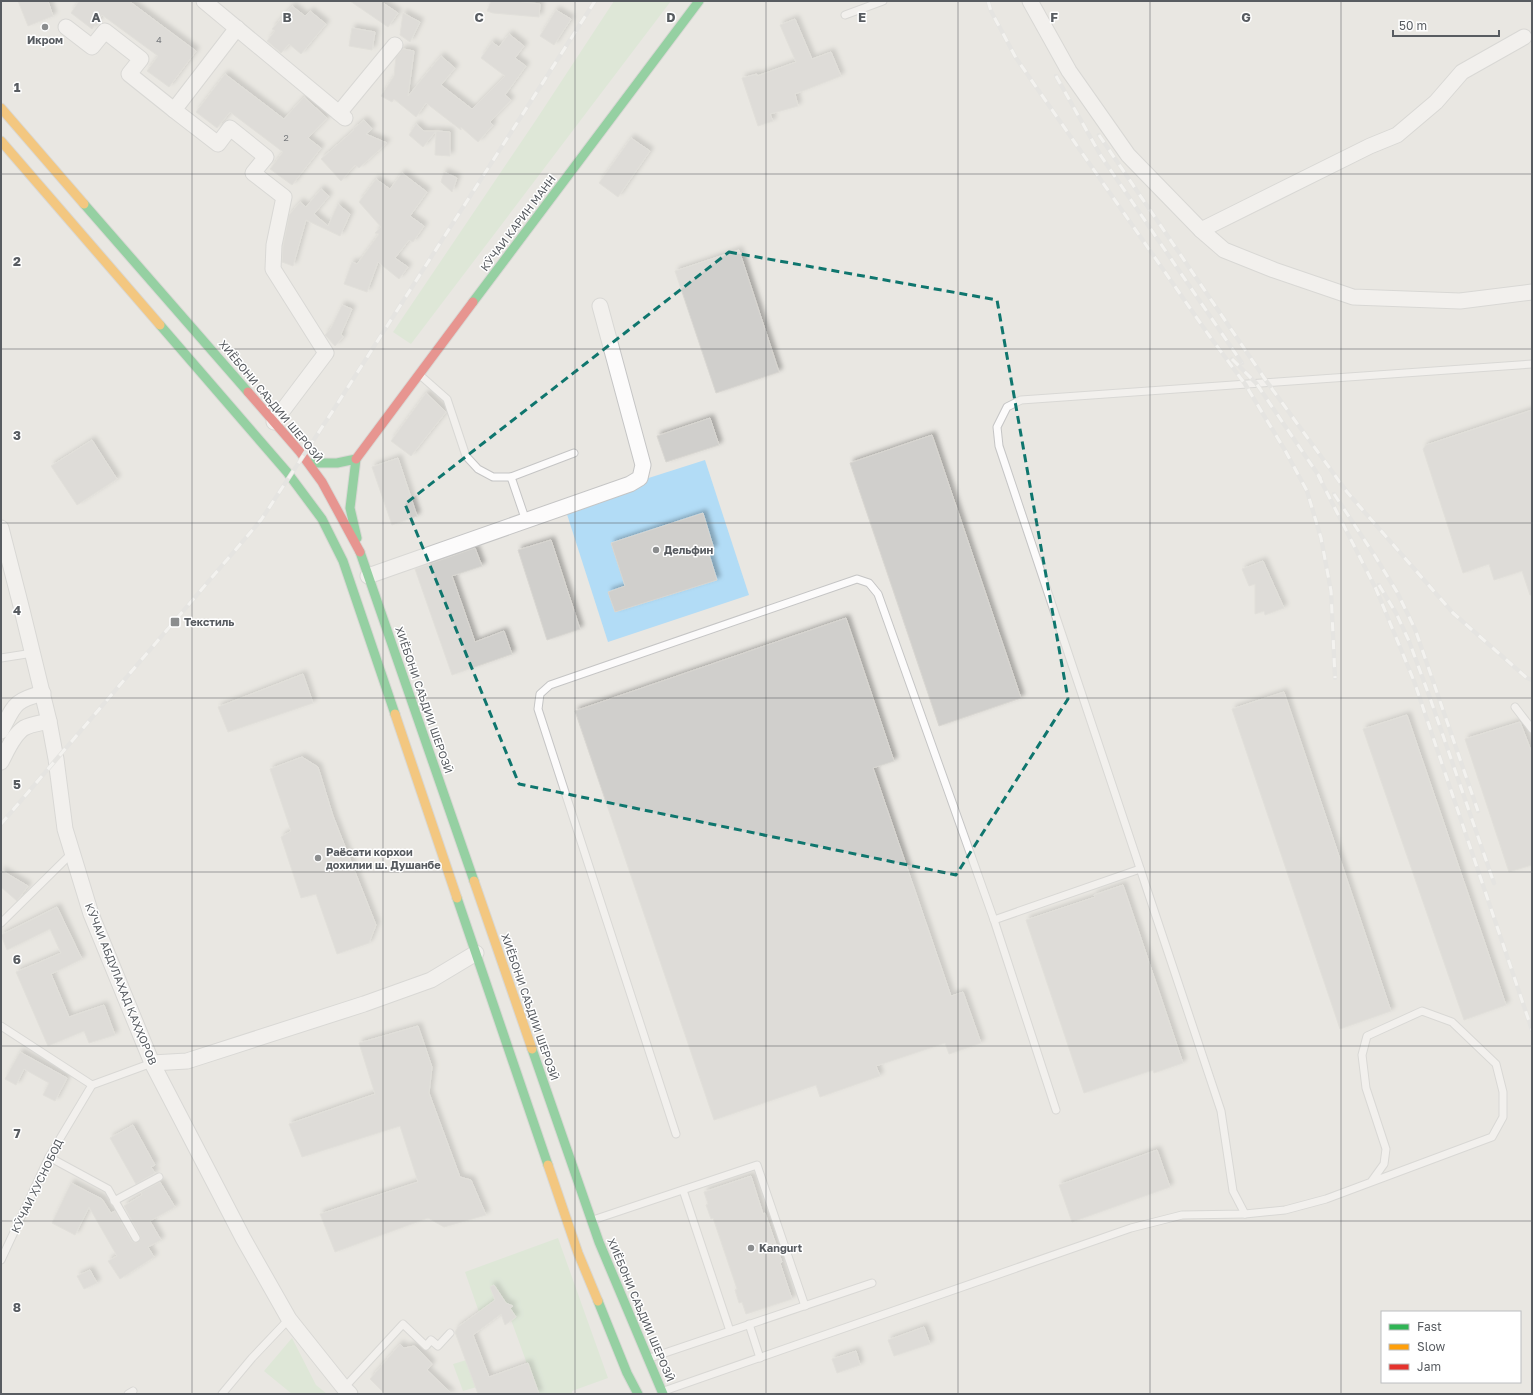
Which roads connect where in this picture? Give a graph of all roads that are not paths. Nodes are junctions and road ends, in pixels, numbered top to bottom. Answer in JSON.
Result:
{"nodes":[{"id":1,"x":204,"y":1,"type":"edge"},
{"id":2,"x":699,"y":1,"type":"edge"},
{"id":3,"x":883,"y":1,"type":"edge"},
{"id":4,"x":1030,"y":1,"type":"edge"},
{"id":5,"x":845,"y":15,"type":"dead end"},
{"id":6,"x":66,"y":27,"type":"dead end"},
{"id":7,"x":237,"y":28,"type":"junction"},
{"id":8,"x":1524,"y":37,"type":"dead end"},
{"id":9,"x":395,"y":45,"type":"dead end"},
{"id":10,"x":1,"y":108,"type":"edge"},
{"id":11,"x":174,"y":110,"type":"junction"},
{"id":12,"x":1,"y":141,"type":"edge"},
{"id":13,"x":1201,"y":230,"type":"junction"},
{"id":14,"x":1532,"y":292,"type":"edge"},
{"id":15,"x":600,"y":306,"type":"dead end"},
{"id":16,"x":1532,"y":364,"type":"edge"},
{"id":17,"x":420,"y":376,"type":"junction"},
{"id":18,"x":274,"y":422,"type":"junction"},
{"id":19,"x":574,"y":453,"type":"dead end"},
{"id":20,"x":356,"y":459,"type":"junction"},
{"id":21,"x":310,"y":463,"type":"junction"},
{"id":22,"x":511,"y":478,"type":"junction"},
{"id":23,"x":526,"y":521,"type":"junction"},
{"id":24,"x":1,"y":528,"type":"edge"},
{"id":25,"x":360,"y":550,"type":"junction"},
{"id":26,"x":368,"y":576,"type":"junction"},
{"id":27,"x":33,"y":653,"type":"junction"},
{"id":28,"x":1,"y":658,"type":"edge"},
{"id":29,"x":43,"y":693,"type":"junction"},
{"id":30,"x":1516,"y":707,"type":"dead end"},
{"id":31,"x":49,"y":721,"type":"junction"},
{"id":32,"x":1532,"y":729,"type":"edge"},
{"id":33,"x":1,"y":731,"type":"edge"},
{"id":34,"x":1,"y":762,"type":"edge"},
{"id":35,"x":73,"y":853,"type":"junction"},
{"id":36,"x":1140,"y":869,"type":"junction"},
{"id":37,"x":994,"y":920,"type":"junction"},
{"id":38,"x":1,"y":923,"type":"edge"},
{"id":39,"x":476,"y":953,"type":"junction"},
{"id":40,"x":1,"y":1026,"type":"edge"},
{"id":41,"x":152,"y":1063,"type":"junction"},
{"id":42,"x":92,"y":1085,"type":"junction"},
{"id":43,"x":1056,"y":1110,"type":"dead end"},
{"id":44,"x":676,"y":1134,"type":"dead end"},
{"id":45,"x":49,"y":1157,"type":"junction"},
{"id":46,"x":159,"y":1177,"type":"dead end"},
{"id":47,"x":1371,"y":1182,"type":"junction"},
{"id":48,"x":683,"y":1190,"type":"junction"},
{"id":49,"x":114,"y":1201,"type":"junction"},
{"id":50,"x":1245,"y":1214,"type":"junction"},
{"id":51,"x":591,"y":1221,"type":"junction"},
{"id":52,"x":136,"y":1238,"type":"dead end"},
{"id":53,"x":1,"y":1260,"type":"edge"},
{"id":54,"x":872,"y":1283,"type":"dead end"},
{"id":55,"x":805,"y":1306,"type":"junction"},
{"id":56,"x":290,"y":1319,"type":"junction"},
{"id":57,"x":749,"y":1324,"type":"junction"},
{"id":58,"x":730,"y":1331,"type":"junction"},
{"id":59,"x":450,"y":1333,"type":"dead end"},
{"id":60,"x":760,"y":1358,"type":"junction"},
{"id":61,"x":648,"y":1359,"type":"junction"},
{"id":62,"x":627,"y":1373,"type":"junction"},
{"id":63,"x":347,"y":1391,"type":"edge"},
{"id":64,"x":663,"y":1393,"type":"edge"},
{"id":65,"x":222,"y":1394,"type":"edge"},
{"id":66,"x":632,"y":1394,"type":"edge"},
{"id":67,"x":638,"y":1394,"type":"edge"}],
"edges":[{"from":1,"to":7,"type":"street"},
{"from":2,"to":17,"type":"main road","name":"КӮЧАИ КАРИН МАНН"},
{"from":3,"to":5,"type":"lane"},
{"from":4,"to":13,"type":"street"},
{"from":6,"to":11,"type":"street"},
{"from":7,"to":9,"type":"street"},
{"from":7,"to":11,"type":"street"},
{"from":8,"to":13,"type":"street"},
{"from":10,"to":18,"type":"main road","name":"ХИЁБОНИ САЪДИИ ШЕРОЗӢ"},
{"from":11,"to":18,"type":"street"},
{"from":12,"to":39,"type":"main road"},
{"from":13,"to":14,"type":"street"},
{"from":15,"to":23,"type":"street"},
{"from":16,"to":36,"type":"lane"},
{"from":17,"to":20,"type":"main road","name":"КӮЧАИ КАРИН МАНН"},
{"from":17,"to":22,"type":"lane"},
{"from":18,"to":21,"type":"main road","name":"ХИЁБОНИ САЪДИИ ШЕРОЗӢ"},
{"from":19,"to":22,"type":"lane"},
{"from":20,"to":21,"type":"main road"},
{"from":20,"to":25,"type":"main road"},
{"from":21,"to":25,"type":"main road","name":"ХИЁБОНИ САЪДИИ ШЕРОЗӢ"},
{"from":22,"to":23,"type":"lane"},
{"from":23,"to":26,"type":"street"},
{"from":24,"to":27,"type":"street","name":"КӮЧАИ АБДУЛАҲАД ҚАҲҲОРОВ"},
{"from":25,"to":26,"type":"main road","name":"ХИЁБОНИ САЪДИИ ШЕРОЗӢ"},
{"from":26,"to":51,"type":"main road","name":"ХИЁБОНИ САЪДИИ ШЕРОЗӢ"},
{"from":27,"to":28,"type":"lane"},
{"from":27,"to":29,"type":"street","name":"КӮЧАИ АБДУЛАҲАД ҚАҲҲОРОВ"},
{"from":29,"to":31,"type":"street","name":"КӮЧАИ АБДУЛАҲАД ҚАҲҲОРОВ"},
{"from":29,"to":33,"type":"street"},
{"from":30,"to":32,"type":"lane"},
{"from":31,"to":34,"type":"street"},
{"from":31,"to":35,"type":"street","name":"КӮЧАИ АБДУЛАҲАД ҚАҲҲОРОВ"},
{"from":35,"to":38,"type":"lane"},
{"from":35,"to":41,"type":"street","name":"КӮЧАИ АБДУЛАҲАД ҚАҲҲОРОВ"},
{"from":36,"to":37,"type":"lane"},
{"from":36,"to":50,"type":"lane"},
{"from":37,"to":43,"type":"lane"},
{"from":37,"to":44,"type":"lane"},
{"from":39,"to":41,"type":"street"},
{"from":39,"to":62,"type":"main road"},
{"from":40,"to":42,"type":"lane"},
{"from":41,"to":42,"type":"lane"},
{"from":41,"to":56,"type":"street","name":"КӮЧАИ АБДУЛАҲАД ҚАҲҲОРОВ"},
{"from":42,"to":45,"type":"lane","name":"КӮЧАИ ҲУСНОБОД"},
{"from":45,"to":49,"type":"lane"},
{"from":45,"to":53,"type":"lane","name":"КӮЧАИ ҲУСНОБОД"},
{"from":46,"to":49,"type":"lane"},
{"from":47,"to":47,"type":"lane"},
{"from":47,"to":50,"type":"lane"},
{"from":48,"to":51,"type":"lane"},
{"from":48,"to":55,"type":"lane"},
{"from":48,"to":58,"type":"lane"},
{"from":49,"to":52,"type":"lane"},
{"from":50,"to":60,"type":"lane"},
{"from":51,"to":61,"type":"main road","name":"ХИЁБОНИ САЪДИИ ШЕРОЗӢ"},
{"from":54,"to":55,"type":"lane"},
{"from":55,"to":57,"type":"lane"},
{"from":56,"to":63,"type":"street","name":"КӮЧАИ АБДУЛАҲАД ҚАҲҲОРОВ"},
{"from":56,"to":65,"type":"lane"},
{"from":57,"to":58,"type":"lane"},
{"from":57,"to":60,"type":"lane"},
{"from":58,"to":61,"type":"lane"},
{"from":59,"to":63,"type":"lane"},
{"from":60,"to":64,"type":"lane"},
{"from":61,"to":64,"type":"main road","name":"ХИЁБОНИ САЪДИИ ШЕРОЗӢ"},
{"from":62,"to":66,"type":"main road"},
{"from":62,"to":67,"type":"main road"}]}
